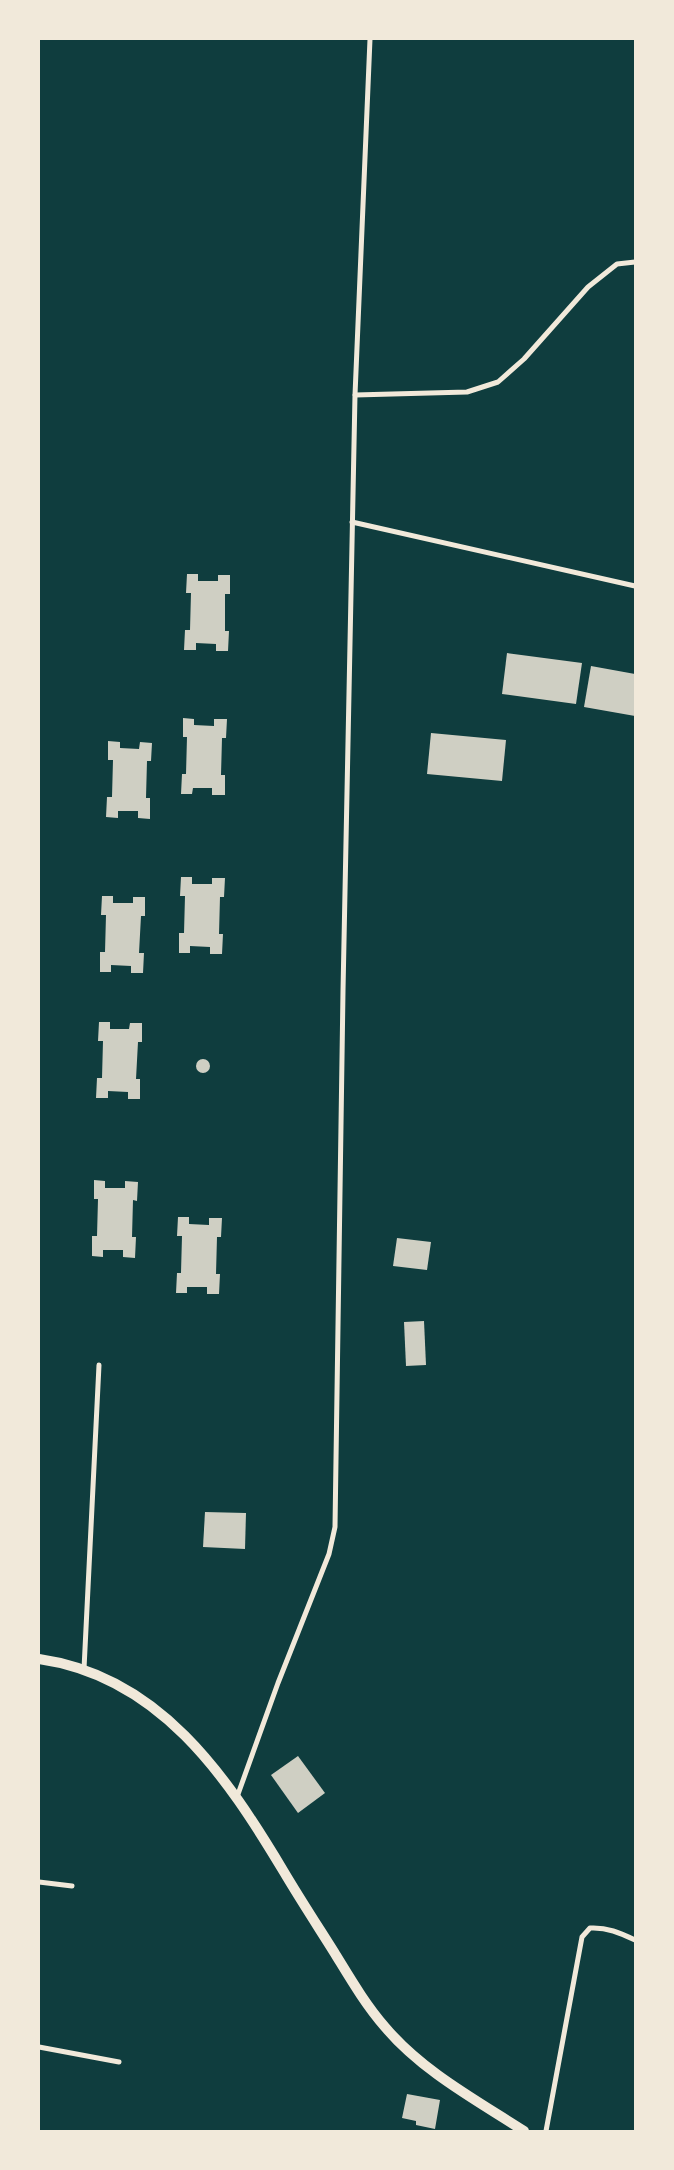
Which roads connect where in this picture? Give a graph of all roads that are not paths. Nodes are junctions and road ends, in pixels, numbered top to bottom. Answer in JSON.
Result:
{"nodes":[{"id":1,"x":370,"y":39,"type":"edge"},
{"id":2,"x":635,"y":262,"type":"edge"},
{"id":3,"x":355,"y":395,"type":"junction"},
{"id":4,"x":352,"y":522,"type":"junction"},
{"id":5,"x":635,"y":586,"type":"edge"},
{"id":6,"x":99,"y":1365,"type":"dead end"},
{"id":7,"x":39,"y":1659,"type":"edge"},
{"id":8,"x":84,"y":1669,"type":"junction"},
{"id":9,"x":237,"y":1797,"type":"junction"},
{"id":10,"x":39,"y":1882,"type":"edge"},
{"id":11,"x":72,"y":1886,"type":"dead end"},
{"id":12,"x":635,"y":1940,"type":"edge"},
{"id":13,"x":39,"y":2047,"type":"edge"},
{"id":14,"x":119,"y":2062,"type":"dead end"},
{"id":15,"x":524,"y":2131,"type":"edge"},
{"id":16,"x":546,"y":2131,"type":"edge"}],
"edges":[{"from":1,"to":3,"type":"street"},
{"from":2,"to":3,"type":"street"},
{"from":3,"to":4,"type":"street"},
{"from":4,"to":5,"type":"street"},
{"from":4,"to":9,"type":"street"},
{"from":6,"to":8,"type":"street"},
{"from":7,"to":8,"type":"main road"},
{"from":8,"to":9,"type":"main road"},
{"from":9,"to":15,"type":"main road"},
{"from":10,"to":11,"type":"street"},
{"from":12,"to":16,"type":"street"},
{"from":13,"to":14,"type":"street"}]}
